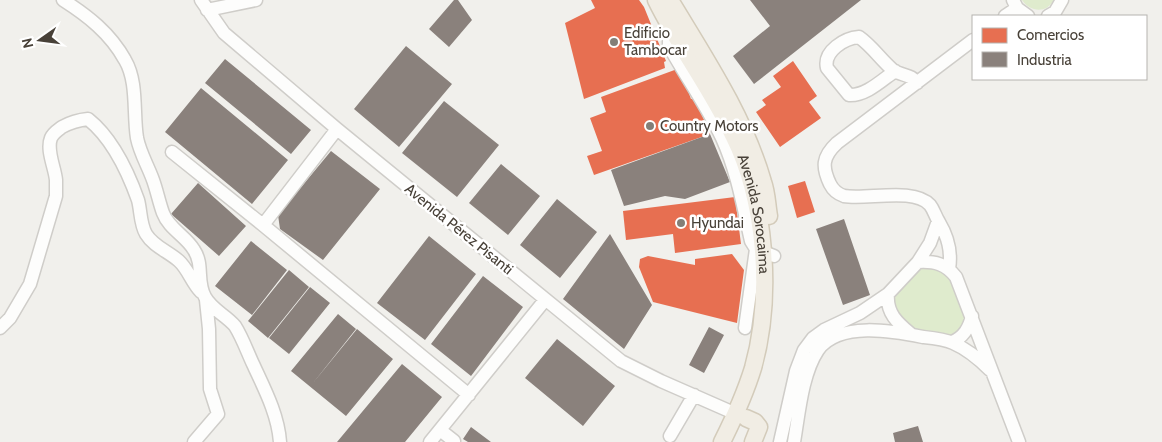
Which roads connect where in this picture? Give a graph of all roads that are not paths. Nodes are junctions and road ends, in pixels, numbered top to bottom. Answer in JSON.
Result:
{"nodes":[{"id":1,"x":63,"y":0,"type":"edge"},
{"id":2,"x":256,"y":0,"type":"edge"},
{"id":3,"x":656,"y":0,"type":"edge"},
{"id":4,"x":670,"y":0,"type":"edge"},
{"id":5,"x":1062,"y":0,"type":"edge"},
{"id":6,"x":1015,"y":4,"type":"edge"},
{"id":7,"x":204,"y":5,"type":"edge"},
{"id":8,"x":1006,"y":15,"type":"edge"},
{"id":9,"x":1027,"y":15,"type":"edge"},
{"id":10,"x":1053,"y":15,"type":"edge"},
{"id":11,"x":972,"y":41,"type":"edge"},
{"id":12,"x":895,"y":71,"type":"junction"},
{"id":13,"x":917,"y":83,"type":"junction"},
{"id":14,"x":337,"y":129,"type":"junction"},
{"id":15,"x":172,"y":152,"type":"dead end"},
{"id":16,"x":938,"y":221,"type":"junction"},
{"id":17,"x":263,"y":225,"type":"junction"},
{"id":18,"x":765,"y":253,"type":"junction"},
{"id":19,"x":918,"y":262,"type":"junction"},
{"id":20,"x":950,"y":269,"type":"junction"},
{"id":21,"x":888,"y":294,"type":"junction"},
{"id":22,"x":206,"y":298,"type":"junction"},
{"id":23,"x":545,"y":300,"type":"junction"},
{"id":24,"x":972,"y":316,"type":"junction"},
{"id":25,"x":0,"y":328,"type":"edge"},
{"id":26,"x":745,"y":328,"type":"dead end"},
{"id":27,"x":912,"y":335,"type":"junction"},
{"id":28,"x":952,"y":342,"type":"junction"},
{"id":29,"x":990,"y":370,"type":"junction"},
{"id":30,"x":469,"y":395,"type":"junction"},
{"id":31,"x":694,"y":395,"type":"junction"},
{"id":32,"x":741,"y":415,"type":"junction"},
{"id":33,"x":440,"y":430,"type":"junction"},
{"id":34,"x":670,"y":436,"type":"dead end"},
{"id":35,"x":454,"y":441,"type":"edge"},
{"id":36,"x":194,"y":442,"type":"edge"},
{"id":37,"x":280,"y":442,"type":"edge"},
{"id":38,"x":430,"y":442,"type":"edge"},
{"id":39,"x":722,"y":442,"type":"edge"},
{"id":40,"x":734,"y":442,"type":"edge"},
{"id":41,"x":753,"y":442,"type":"edge"},
{"id":42,"x":780,"y":442,"type":"edge"},
{"id":43,"x":794,"y":442,"type":"edge"},
{"id":44,"x":1019,"y":442,"type":"edge"}],
"edges":[{"from":1,"to":22,"type":"street"},
{"from":2,"to":7,"type":"street"},
{"from":3,"to":18,"type":"main road","name":"Avenida Sorocaima"},
{"from":4,"to":18,"type":"main road","name":"Avenida Sorocaima"},
{"from":5,"to":10,"type":"street"},
{"from":6,"to":8,"type":"street"},
{"from":6,"to":9,"type":"street"},
{"from":7,"to":14,"type":"street","name":"Avenida Pérez Pisanti"},
{"from":11,"to":13,"type":"street"},
{"from":12,"to":12,"type":"street"},
{"from":12,"to":13,"type":"street"},
{"from":13,"to":16,"type":"street"},
{"from":14,"to":17,"type":"street"},
{"from":14,"to":23,"type":"street","name":"Avenida Pérez Pisanti"},
{"from":15,"to":17,"type":"street"},
{"from":16,"to":19,"type":"street"},
{"from":16,"to":20,"type":"street"},
{"from":17,"to":30,"type":"street"},
{"from":18,"to":26,"type":"street"},
{"from":18,"to":32,"type":"main road","name":"Avenida Sorocaima"},
{"from":19,"to":20,"type":"street"},
{"from":19,"to":21,"type":"street"},
{"from":20,"to":24,"type":"street"},
{"from":21,"to":27,"type":"street"},
{"from":21,"to":42,"type":"street"},
{"from":22,"to":25,"type":"street"},
{"from":22,"to":36,"type":"street"},
{"from":22,"to":37,"type":"street"},
{"from":23,"to":30,"type":"street"},
{"from":23,"to":31,"type":"street","name":"Avenida Pérez Pisanti"},
{"from":24,"to":28,"type":"street"},
{"from":24,"to":29,"type":"street"},
{"from":27,"to":28,"type":"street"},
{"from":27,"to":43,"type":"street"},
{"from":28,"to":29,"type":"street"},
{"from":29,"to":44,"type":"street"},
{"from":30,"to":33,"type":"street"},
{"from":31,"to":32,"type":"street","name":"Avenida Pérez Pisanti"},
{"from":31,"to":34,"type":"street"},
{"from":32,"to":39,"type":"main road","name":"Avenida Sorocaima"},
{"from":32,"to":40,"type":"main road","name":"Avenida Sorocaima"},
{"from":32,"to":41,"type":"main road"},
{"from":33,"to":35,"type":"street"},
{"from":33,"to":38,"type":"street"}]}
